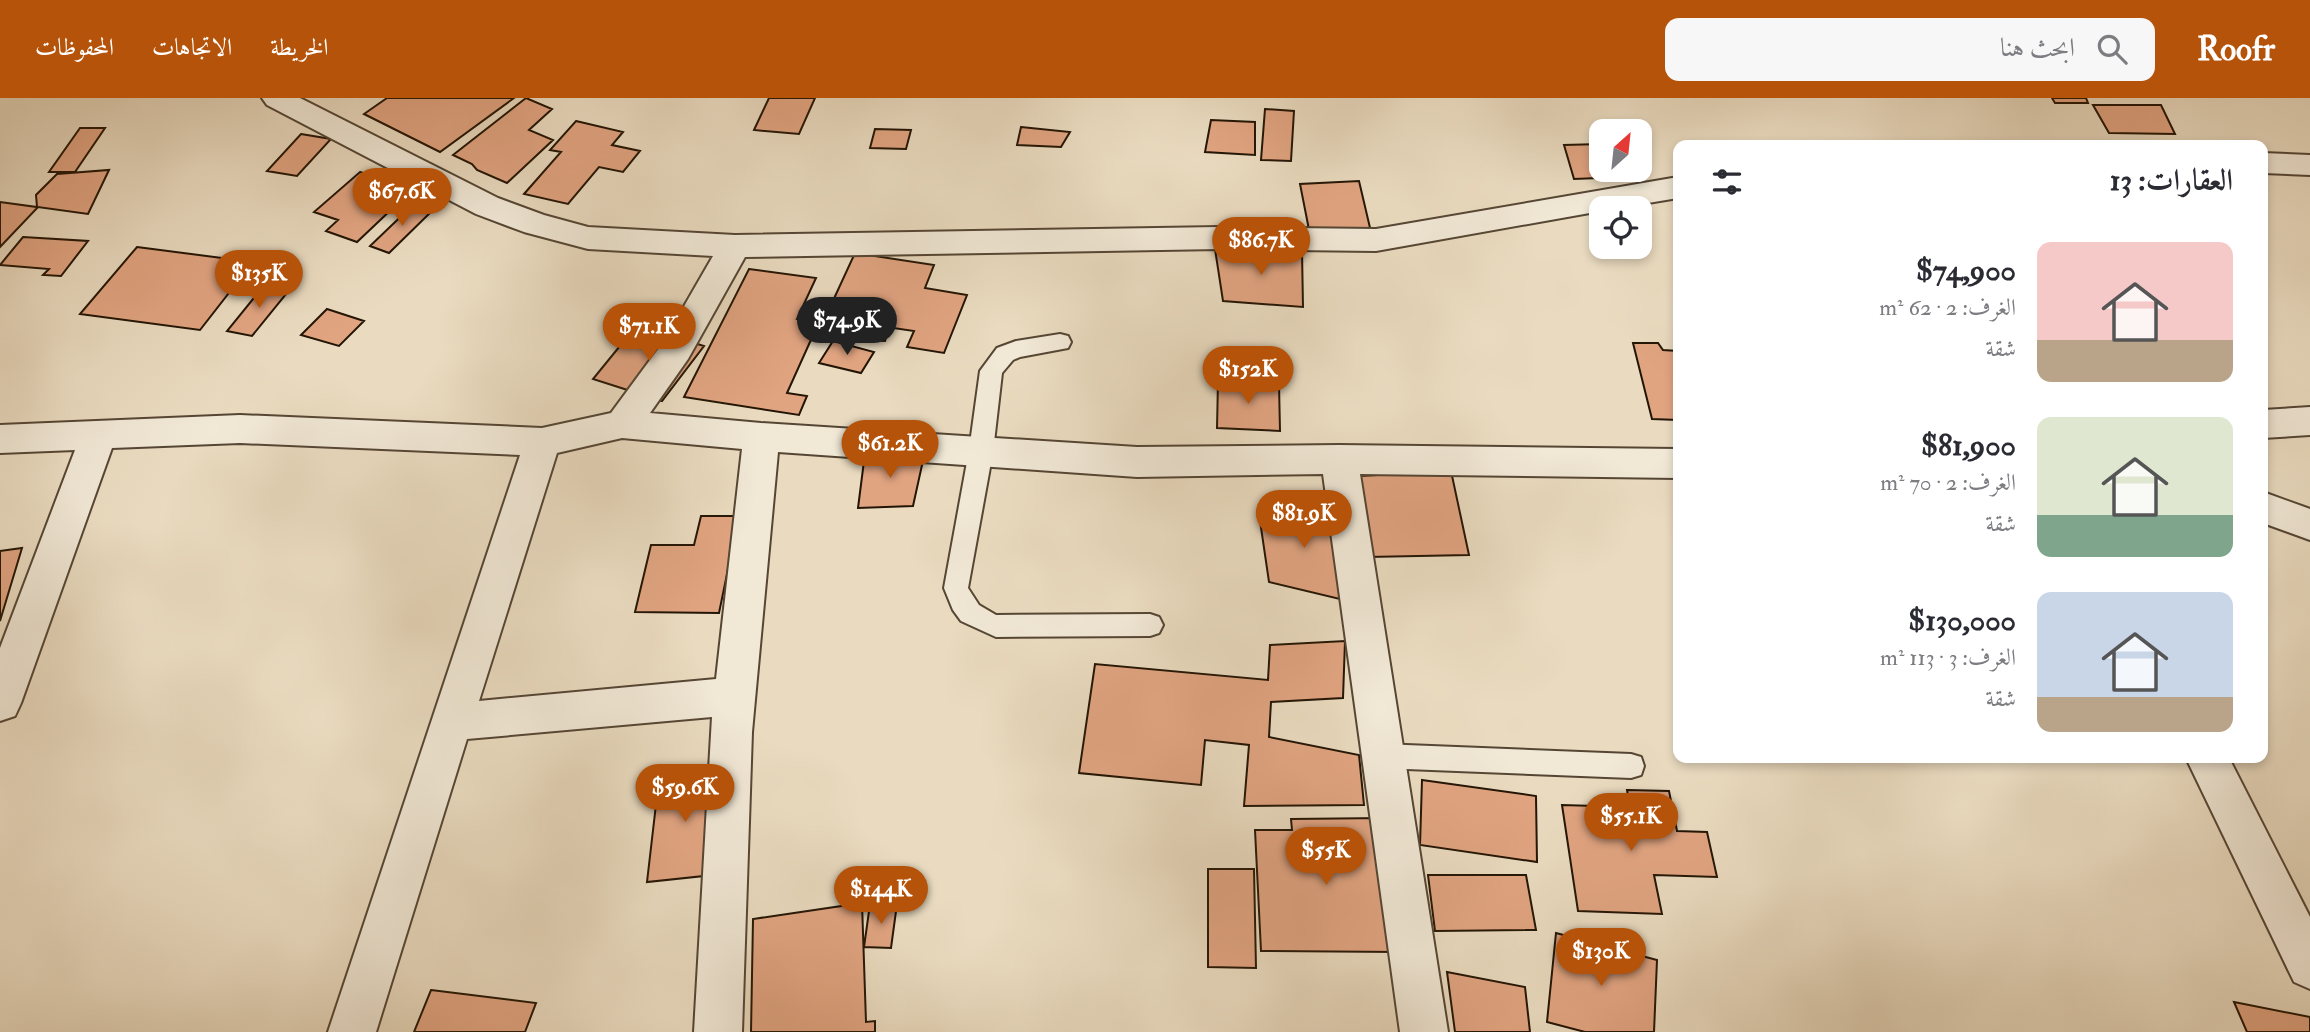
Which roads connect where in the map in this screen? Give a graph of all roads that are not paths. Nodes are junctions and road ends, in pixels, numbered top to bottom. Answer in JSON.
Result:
{"nodes":[{"id":1,"x":277,"y":98,"type":"edge"},
{"id":2,"x":2268,"y":163,"type":"edge"},
{"id":3,"x":2310,"y":165,"type":"edge"},
{"id":4,"x":1673,"y":188,"type":"edge"},
{"id":5,"x":735,"y":246,"type":"junction"},
{"id":6,"x":1060,"y":342,"type":"dead end"},
{"id":7,"x":2310,"y":421,"type":"edge"},
{"id":8,"x":622,"y":424,"type":"junction"},
{"id":9,"x":2268,"y":424,"type":"edge"},
{"id":10,"x":98,"y":436,"type":"junction"},
{"id":11,"x":761,"y":437,"type":"junction"},
{"id":12,"x":0,"y":439,"type":"edge"},
{"id":13,"x":542,"y":442,"type":"junction"},
{"id":14,"x":981,"y":451,"type":"junction"},
{"id":15,"x":1339,"y":459,"type":"junction"},
{"id":16,"x":1673,"y":463,"type":"edge"},
{"id":17,"x":2268,"y":507,"type":"edge"},
{"id":18,"x":2310,"y":525,"type":"edge"},
{"id":19,"x":1150,"y":625,"type":"dead end"},
{"id":20,"x":12,"y":640,"type":"edge"},
{"id":21,"x":735,"y":696,"type":"junction"},
{"id":22,"x":0,"y":703,"type":"edge"},
{"id":23,"x":452,"y":722,"type":"junction"},
{"id":24,"x":1381,"y":756,"type":"junction"},
{"id":25,"x":2210,"y":763,"type":"edge"},
{"id":26,"x":1631,"y":766,"type":"dead end"},
{"id":27,"x":2290,"y":890,"type":"edge"},
{"id":28,"x":2310,"y":966,"type":"edge"},
{"id":29,"x":352,"y":1032,"type":"edge"},
{"id":30,"x":718,"y":1032,"type":"edge"},
{"id":31,"x":1424,"y":1032,"type":"edge"}],
"edges":[{"from":1,"to":5,"type":"street"},
{"from":2,"to":3,"type":"street"},
{"from":4,"to":5,"type":"street"},
{"from":5,"to":8,"type":"street"},
{"from":6,"to":14,"type":"lane"},
{"from":7,"to":9,"type":"street"},
{"from":8,"to":11,"type":"street"},
{"from":8,"to":13,"type":"street"},
{"from":10,"to":12,"type":"street"},
{"from":10,"to":13,"type":"street"},
{"from":10,"to":20,"type":"street"},
{"from":11,"to":14,"type":"street"},
{"from":11,"to":21,"type":"street"},
{"from":13,"to":23,"type":"street"},
{"from":14,"to":15,"type":"street"},
{"from":14,"to":19,"type":"lane"},
{"from":15,"to":16,"type":"street"},
{"from":15,"to":24,"type":"street"},
{"from":17,"to":18,"type":"street"},
{"from":20,"to":22,"type":"street"},
{"from":21,"to":23,"type":"street"},
{"from":21,"to":30,"type":"street"},
{"from":23,"to":29,"type":"street"},
{"from":24,"to":26,"type":"lane"},
{"from":24,"to":31,"type":"street"},
{"from":25,"to":27,"type":"street"},
{"from":27,"to":28,"type":"street"}]}
